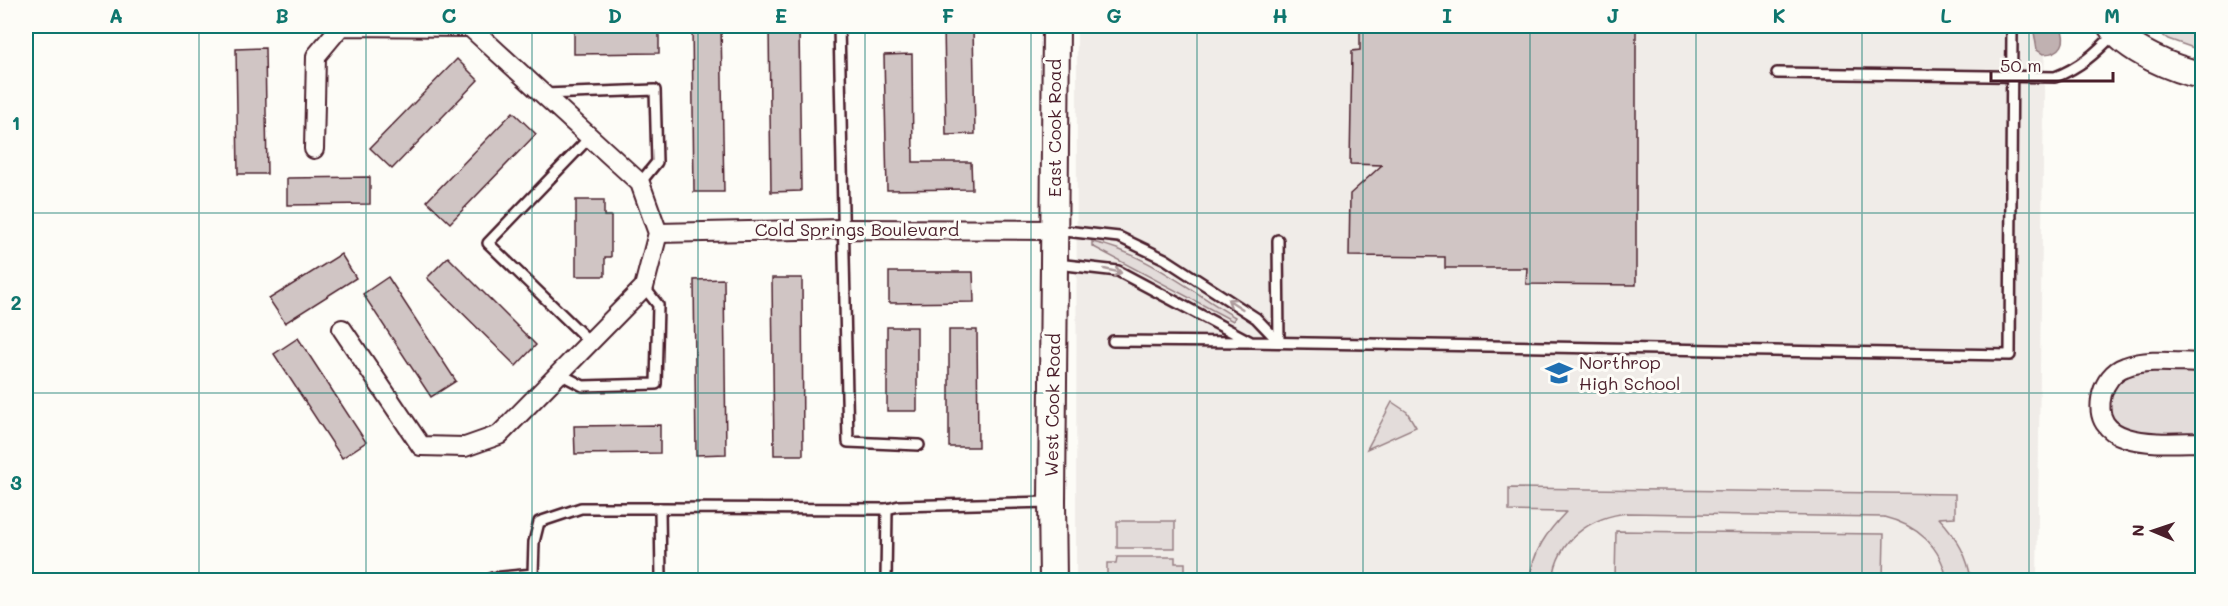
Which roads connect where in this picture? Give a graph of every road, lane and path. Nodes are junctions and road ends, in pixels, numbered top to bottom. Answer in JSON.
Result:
{"nodes":[{"id":1,"x":839,"y":26,"type":"edge"},
{"id":2,"x":1056,"y":26,"type":"edge"},
{"id":3,"x":2012,"y":26,"type":"edge"},
{"id":4,"x":2113,"y":29,"type":"edge"},
{"id":5,"x":1777,"y":74,"type":"dead end"},
{"id":6,"x":2202,"y":75,"type":"edge"},
{"id":7,"x":2011,"y":78,"type":"junction"},
{"id":8,"x":544,"y":94,"type":"junction"},
{"id":9,"x":590,"y":137,"type":"junction"},
{"id":10,"x":315,"y":149,"type":"dead end"},
{"id":11,"x":640,"y":183,"type":"junction"},
{"id":12,"x":843,"y":229,"type":"junction"},
{"id":13,"x":1055,"y":230,"type":"junction"},
{"id":14,"x":658,"y":233,"type":"junction"},
{"id":15,"x":1278,"y":240,"type":"dead end"},
{"id":16,"x":1055,"y":264,"type":"junction"},
{"id":17,"x":644,"y":287,"type":"junction"},
{"id":18,"x":342,"y":329,"type":"dead end"},
{"id":19,"x":1113,"y":341,"type":"dead end"},
{"id":20,"x":590,"y":342,"type":"junction"},
{"id":21,"x":1251,"y":342,"type":"junction"},
{"id":22,"x":1279,"y":342,"type":"junction"},
{"id":23,"x":2202,"y":363,"type":"edge"},
{"id":24,"x":560,"y":374,"type":"junction"},
{"id":25,"x":2202,"y":442,"type":"edge"},
{"id":26,"x":919,"y":445,"type":"dead end"},
{"id":27,"x":1052,"y":501,"type":"junction"},
{"id":28,"x":660,"y":508,"type":"junction"},
{"id":29,"x":887,"y":509,"type":"junction"},
{"id":30,"x":492,"y":580,"type":"edge"},
{"id":31,"x":661,"y":580,"type":"edge"},
{"id":32,"x":886,"y":580,"type":"edge"},
{"id":33,"x":1053,"y":580,"type":"edge"}],
"edges":[{"from":1,"to":12,"type":"lane"},
{"from":2,"to":13,"type":"main road","name":"East Cook Road"},
{"from":3,"to":7,"type":"lane"},
{"from":4,"to":6,"type":"main road"},
{"from":4,"to":7,"type":"lane"},
{"from":5,"to":7,"type":"lane"},
{"from":7,"to":22,"type":"lane"},
{"from":8,"to":9,"type":"street"},
{"from":8,"to":10,"type":"street"},
{"from":8,"to":11,"type":"lane"},
{"from":9,"to":11,"type":"street"},
{"from":9,"to":20,"type":"lane"},
{"from":11,"to":14,"type":"street"},
{"from":12,"to":13,"type":"street","name":"Cold Springs Boulevard"},
{"from":12,"to":14,"type":"street","name":"Cold Springs Boulevard"},
{"from":12,"to":26,"type":"lane"},
{"from":13,"to":16,"type":"main road","name":"West Cook Road"},
{"from":22,"to":13,"type":"lane","one_way":true},
{"from":14,"to":17,"type":"street"},
{"from":15,"to":22,"type":"lane"},
{"from":16,"to":21,"type":"lane","one_way":true},
{"from":16,"to":27,"type":"main road","name":"West Cook Road"},
{"from":17,"to":20,"type":"street"},
{"from":17,"to":24,"type":"lane"},
{"from":18,"to":24,"type":"street"},
{"from":19,"to":21,"type":"lane"},
{"from":20,"to":24,"type":"street"},
{"from":21,"to":22,"type":"lane"},
{"from":23,"to":25,"type":"street"},
{"from":27,"to":29,"type":"lane"},
{"from":27,"to":33,"type":"main road","name":"West Cook Road"},
{"from":28,"to":29,"type":"lane"},
{"from":28,"to":30,"type":"lane"},
{"from":28,"to":31,"type":"lane"},
{"from":29,"to":32,"type":"lane"}]}
